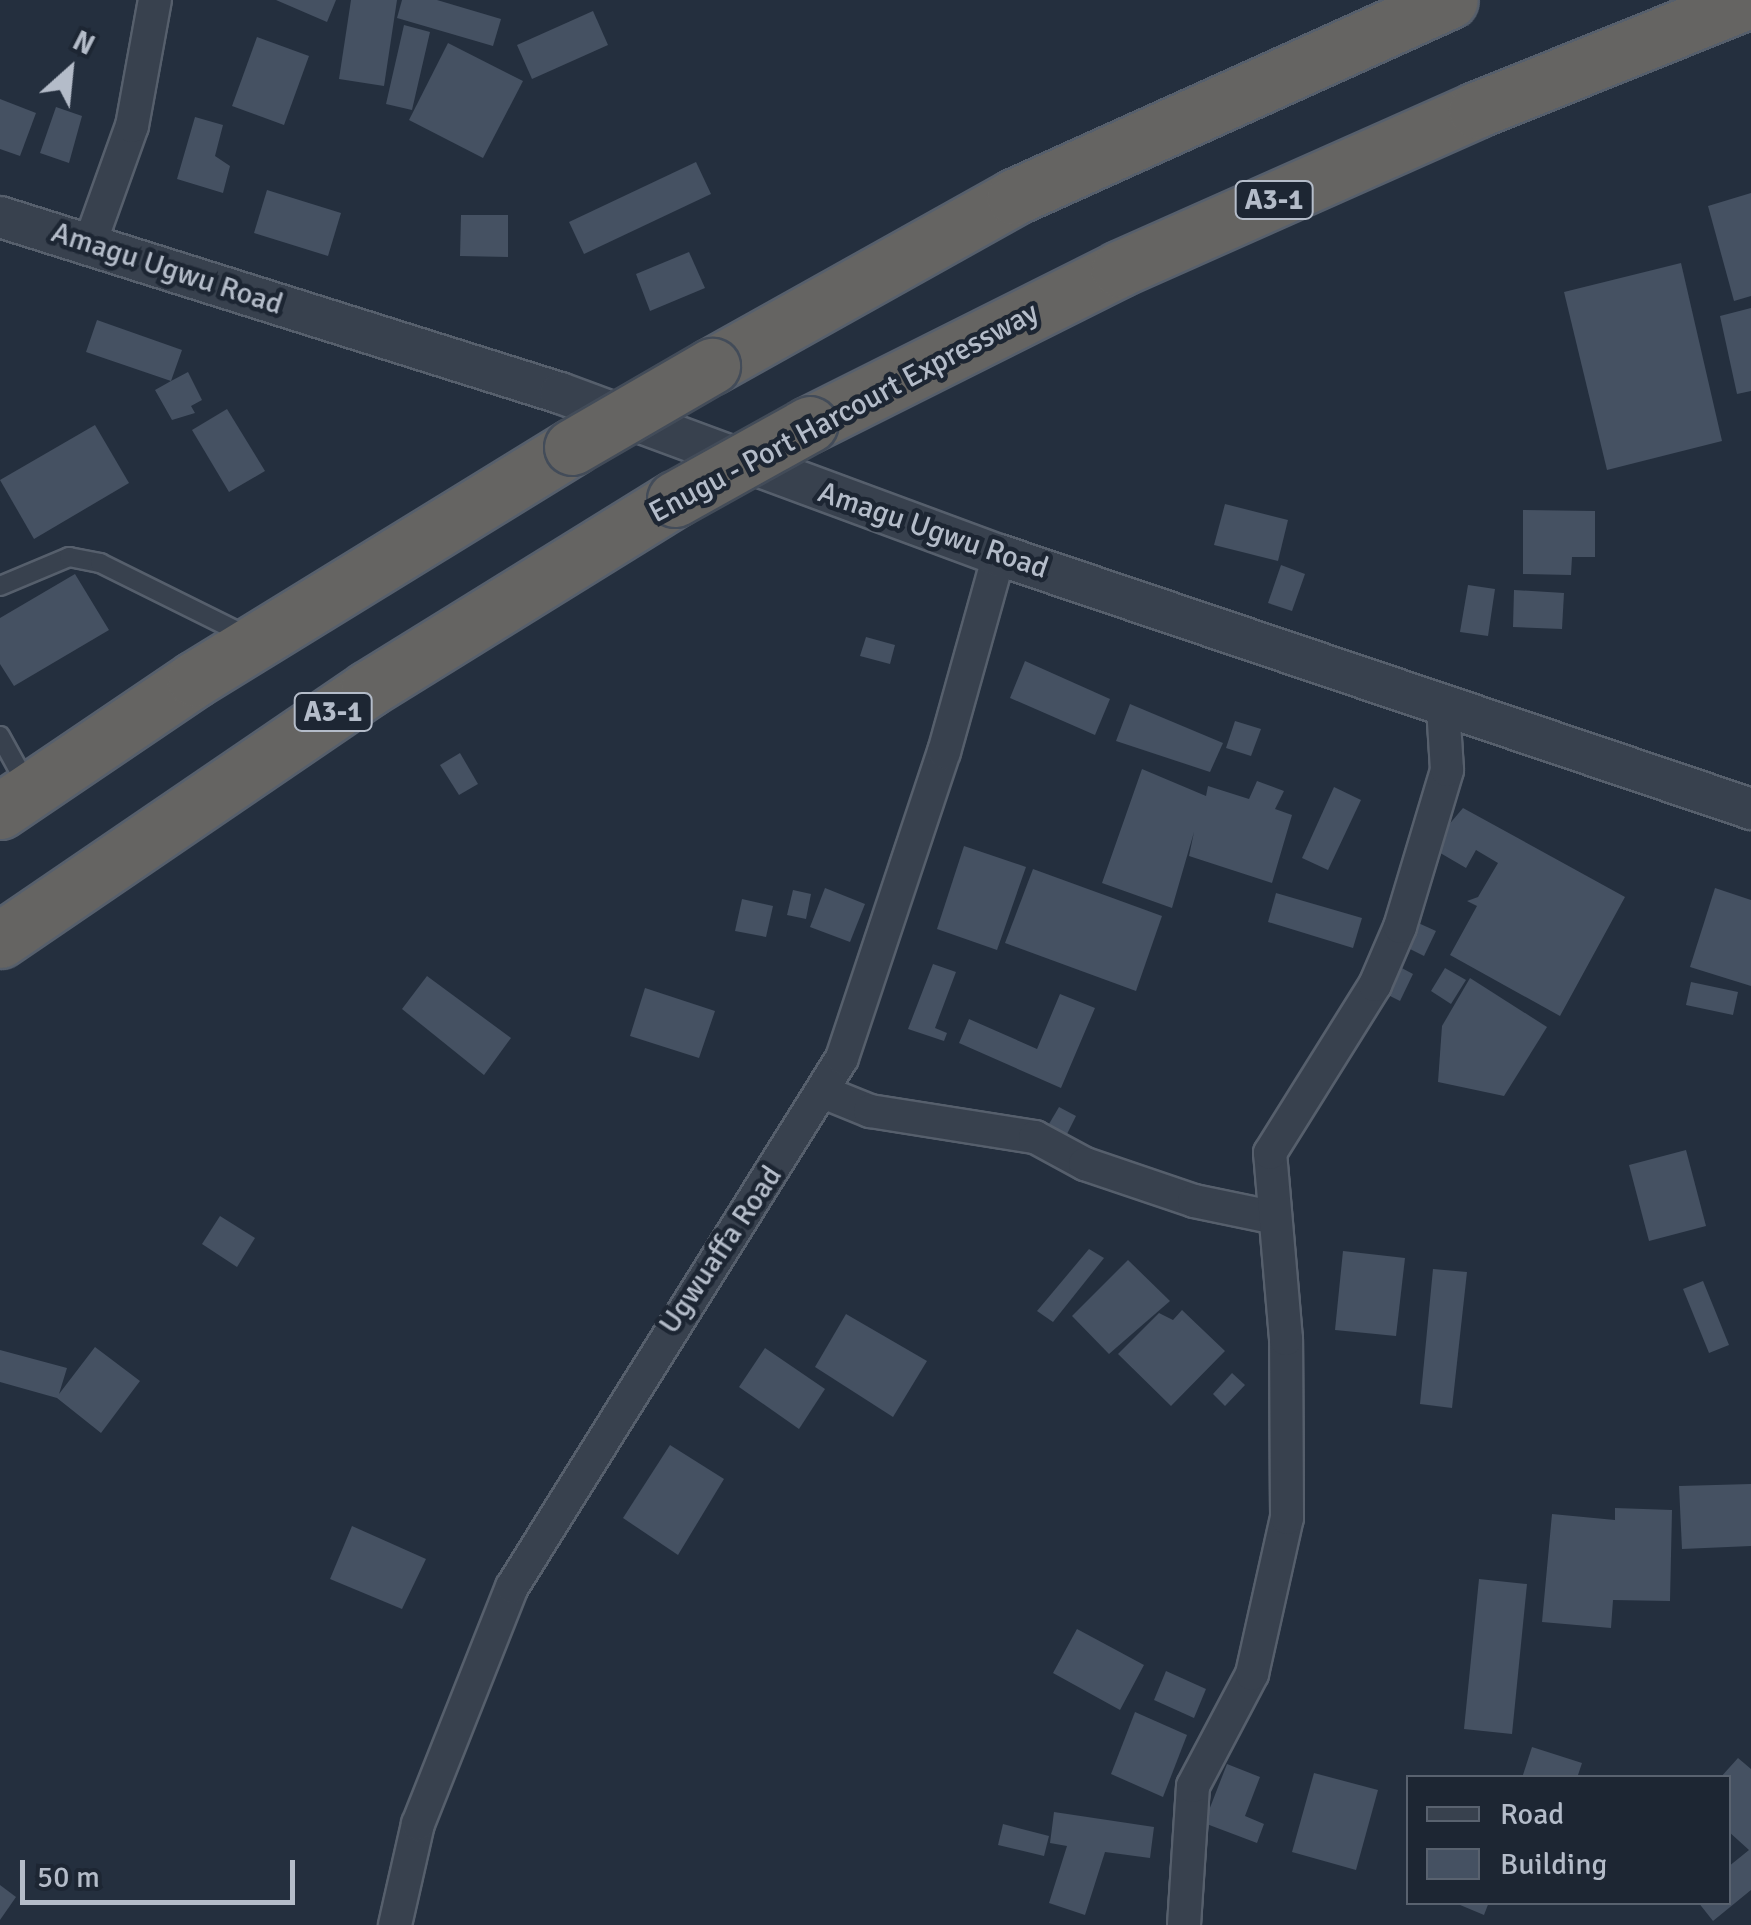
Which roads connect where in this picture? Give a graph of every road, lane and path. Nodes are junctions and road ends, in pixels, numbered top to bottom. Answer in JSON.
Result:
{"nodes":[{"id":1,"x":154,"y":0,"type":"edge"},
{"id":2,"x":1749,"y":0,"type":"edge"},
{"id":3,"x":1442,"y":2,"type":"edge"},
{"id":4,"x":0,"y":217,"type":"edge"},
{"id":5,"x":90,"y":243,"type":"junction"},
{"id":6,"x":999,"y":555,"type":"junction"},
{"id":7,"x":0,"y":586,"type":"edge"},
{"id":8,"x":259,"y":640,"type":"junction"},
{"id":9,"x":1443,"y":706,"type":"junction"},
{"id":10,"x":0,"y":736,"type":"edge"},
{"id":11,"x":15,"y":800,"type":"edge"},
{"id":12,"x":1751,"y":809,"type":"edge"},
{"id":13,"x":0,"y":940,"type":"edge"},
{"id":14,"x":824,"y":1092,"type":"junction"},
{"id":15,"x":1271,"y":1217,"type":"junction"},
{"id":16,"x":395,"y":1925,"type":"edge"},
{"id":17,"x":1184,"y":1925,"type":"edge"}],
"edges":[{"from":1,"to":5,"type":"street"},
{"from":2,"to":13,"type":"highway","name":"Enugu - Port Harcourt Expressway","number":"A3-1","bridge":true},
{"from":3,"to":8,"type":"highway","bridge":true},
{"from":4,"to":5,"type":"street","name":"Amagu Ugwu Road"},
{"from":5,"to":6,"type":"street","name":"Amagu Ugwu Road"},
{"from":6,"to":9,"type":"street","name":"Amagu Ugwu Road"},
{"from":6,"to":14,"type":"street","name":"Ugwuaffa Road"},
{"from":7,"to":8,"type":"lane"},
{"from":8,"to":11,"type":"highway"},
{"from":9,"to":12,"type":"street","name":"Amagu Ugwu Road"},
{"from":9,"to":15,"type":"street"},
{"from":10,"to":11,"type":"lane"},
{"from":14,"to":15,"type":"street"},
{"from":14,"to":16,"type":"street","name":"Ugwuaffa Road"},
{"from":15,"to":17,"type":"street"}]}
